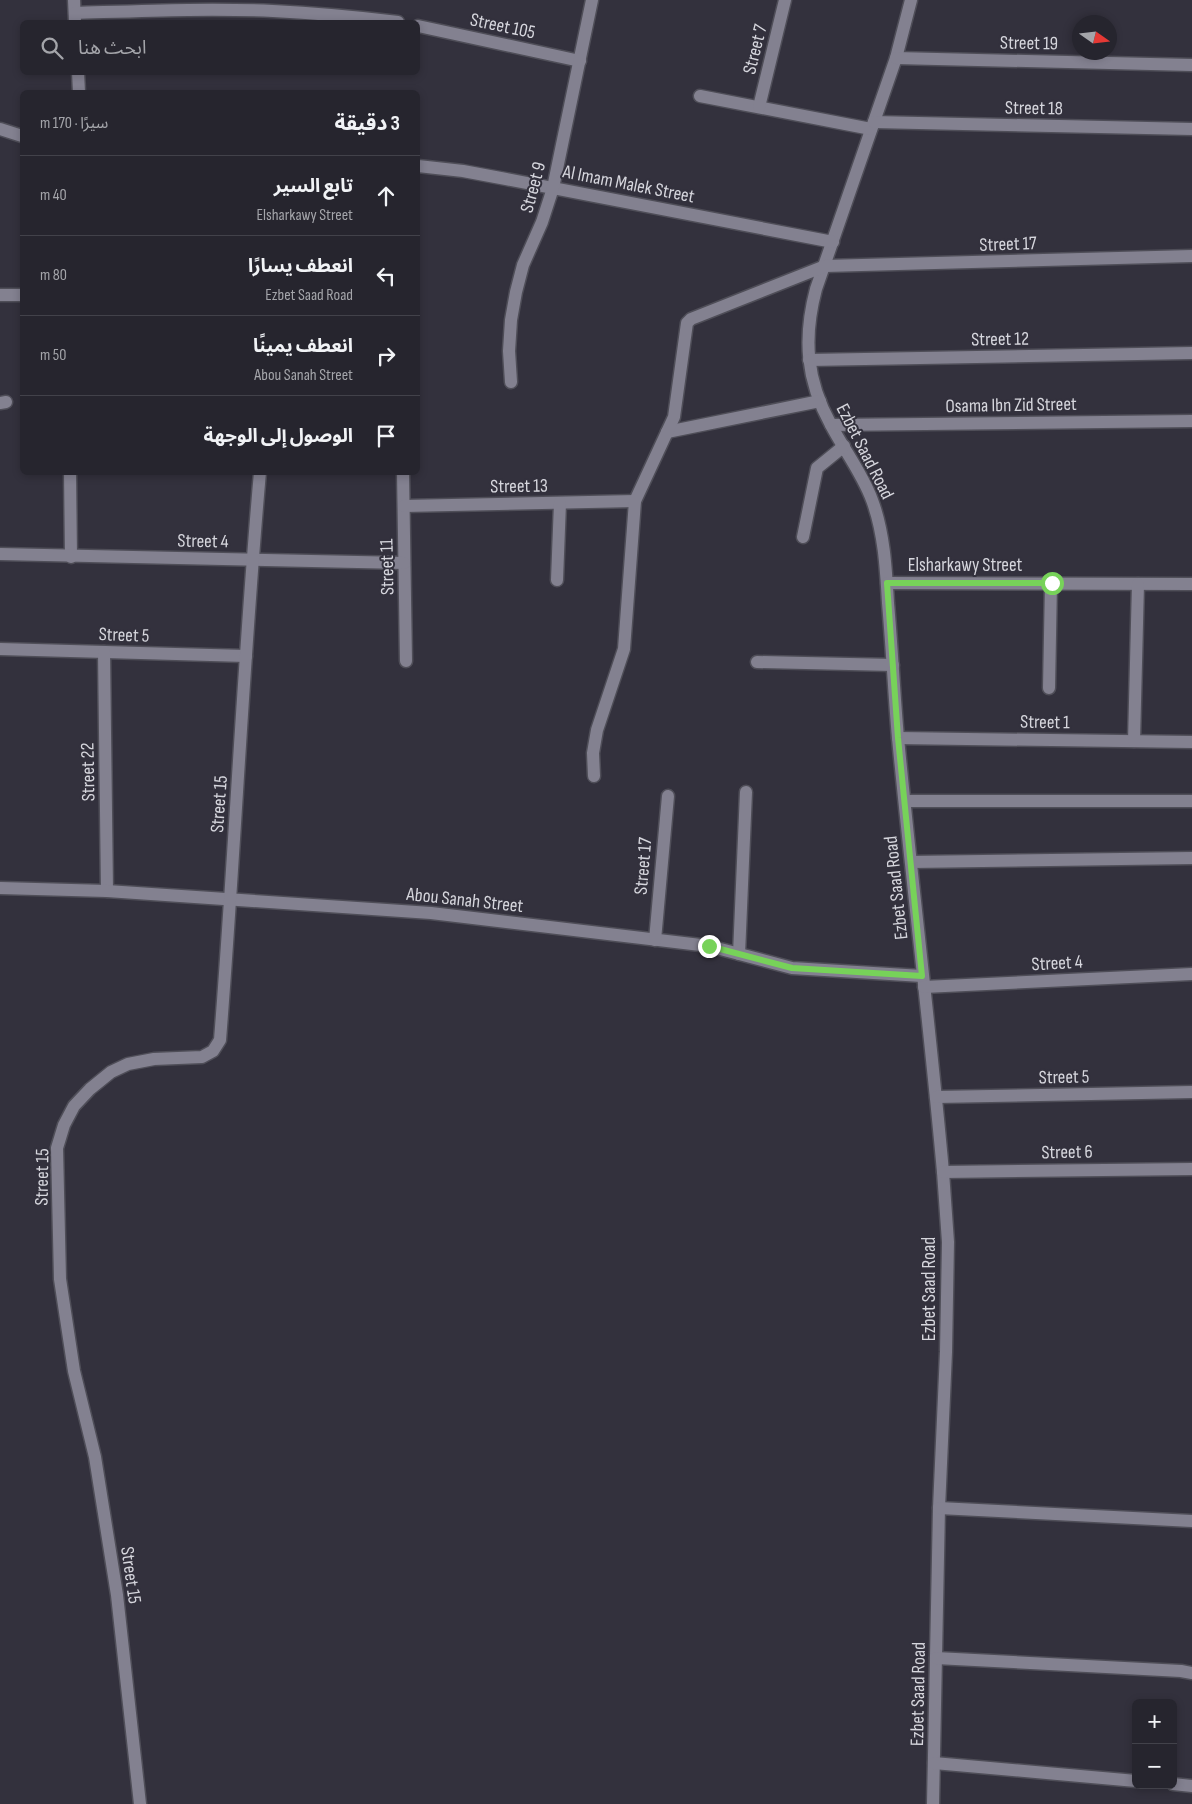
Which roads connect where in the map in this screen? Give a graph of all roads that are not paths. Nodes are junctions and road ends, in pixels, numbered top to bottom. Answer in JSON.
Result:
{"nodes":[{"id":1,"x":592,"y":0,"type":"edge"},
{"id":2,"x":785,"y":0,"type":"edge"},
{"id":3,"x":912,"y":0,"type":"edge"},
{"id":4,"x":74,"y":12,"type":"edge"},
{"id":5,"x":378,"y":20,"type":"edge"},
{"id":6,"x":420,"y":26,"type":"edge"},
{"id":7,"x":896,"y":58,"type":"junction"},
{"id":8,"x":580,"y":61,"type":"junction"},
{"id":9,"x":1192,"y":65,"type":"edge"},
{"id":10,"x":78,"y":75,"type":"edge"},
{"id":11,"x":79,"y":90,"type":"edge"},
{"id":12,"x":700,"y":96,"type":"dead end"},
{"id":13,"x":759,"y":107,"type":"junction"},
{"id":14,"x":873,"y":126,"type":"junction"},
{"id":15,"x":0,"y":129,"type":"edge"},
{"id":16,"x":1192,"y":129,"type":"edge"},
{"id":17,"x":20,"y":135,"type":"edge"},
{"id":18,"x":420,"y":166,"type":"edge"},
{"id":19,"x":553,"y":188,"type":"junction"},
{"id":20,"x":833,"y":242,"type":"junction"},
{"id":21,"x":1192,"y":256,"type":"edge"},
{"id":22,"x":825,"y":266,"type":"junction"},
{"id":23,"x":0,"y":295,"type":"edge"},
{"id":24,"x":20,"y":295,"type":"edge"},
{"id":25,"x":1192,"y":353,"type":"edge"},
{"id":26,"x":809,"y":360,"type":"junction"},
{"id":27,"x":511,"y":382,"type":"dead end"},
{"id":28,"x":820,"y":401,"type":"junction"},
{"id":29,"x":1192,"y":421,"type":"edge"},
{"id":30,"x":831,"y":425,"type":"junction"},
{"id":31,"x":668,"y":432,"type":"junction"},
{"id":32,"x":844,"y":446,"type":"junction"},
{"id":33,"x":70,"y":475,"type":"edge"},
{"id":34,"x":260,"y":475,"type":"edge"},
{"id":35,"x":403,"y":475,"type":"edge"},
{"id":36,"x":635,"y":501,"type":"junction"},
{"id":37,"x":560,"y":503,"type":"junction"},
{"id":38,"x":404,"y":506,"type":"junction"},
{"id":39,"x":803,"y":537,"type":"dead end"},
{"id":40,"x":0,"y":554,"type":"edge"},
{"id":41,"x":70,"y":556,"type":"junction"},
{"id":42,"x":252,"y":560,"type":"junction"},
{"id":43,"x":404,"y":563,"type":"junction"},
{"id":44,"x":557,"y":580,"type":"dead end"},
{"id":45,"x":887,"y":583,"type":"junction"},
{"id":46,"x":1052,"y":583,"type":"junction"},
{"id":47,"x":1138,"y":584,"type":"junction"},
{"id":48,"x":1192,"y":584,"type":"edge"},
{"id":49,"x":0,"y":649,"type":"edge"},
{"id":50,"x":104,"y":652,"type":"junction"},
{"id":51,"x":246,"y":656,"type":"junction"},
{"id":52,"x":406,"y":661,"type":"dead end"},
{"id":53,"x":757,"y":662,"type":"dead end"},
{"id":54,"x":893,"y":665,"type":"junction"},
{"id":55,"x":1049,"y":688,"type":"dead end"},
{"id":56,"x":898,"y":738,"type":"junction"},
{"id":57,"x":1134,"y":741,"type":"junction"},
{"id":58,"x":1192,"y":742,"type":"edge"},
{"id":59,"x":594,"y":776,"type":"dead end"},
{"id":60,"x":746,"y":792,"type":"dead end"},
{"id":61,"x":668,"y":796,"type":"dead end"},
{"id":62,"x":905,"y":801,"type":"junction"},
{"id":63,"x":1192,"y":801,"type":"edge"},
{"id":64,"x":1192,"y":858,"type":"edge"},
{"id":65,"x":911,"y":862,"type":"junction"},
{"id":66,"x":0,"y":888,"type":"edge"},
{"id":67,"x":107,"y":891,"type":"junction"},
{"id":68,"x":231,"y":900,"type":"junction"},
{"id":69,"x":654,"y":940,"type":"junction"},
{"id":70,"x":739,"y":954,"type":"junction"},
{"id":71,"x":1192,"y":974,"type":"edge"},
{"id":72,"x":923,"y":981,"type":"junction"},
{"id":73,"x":1192,"y":1092,"type":"edge"},
{"id":74,"x":936,"y":1098,"type":"junction"},
{"id":75,"x":1192,"y":1168,"type":"edge"},
{"id":76,"x":943,"y":1172,"type":"junction"},
{"id":77,"x":939,"y":1508,"type":"junction"},
{"id":78,"x":1192,"y":1521,"type":"edge"},
{"id":79,"x":936,"y":1658,"type":"junction"},
{"id":80,"x":1192,"y":1673,"type":"edge"},
{"id":81,"x":934,"y":1763,"type":"junction"},
{"id":82,"x":1132,"y":1781,"type":"edge"},
{"id":83,"x":1177,"y":1784,"type":"edge"},
{"id":84,"x":1192,"y":1786,"type":"edge"},
{"id":85,"x":140,"y":1804,"type":"edge"},
{"id":86,"x":933,"y":1804,"type":"edge"}],
"edges":[{"from":1,"to":8,"type":"street","name":"Street 9"},
{"from":2,"to":13,"type":"street","name":"Street 7"},
{"from":3,"to":7,"type":"street","name":"Ezbet Saad Road"},
{"from":4,"to":5,"type":"street"},
{"from":6,"to":8,"type":"street","name":"Street 105"},
{"from":7,"to":9,"type":"street","name":"Street 19"},
{"from":7,"to":14,"type":"street","name":"Ezbet Saad Road"},
{"from":8,"to":19,"type":"street","name":"Street 9"},
{"from":10,"to":11,"type":"street"},
{"from":12,"to":13,"type":"street","name":"Street 18"},
{"from":13,"to":14,"type":"street","name":"Street 18"},
{"from":14,"to":16,"type":"street","name":"Street 18"},
{"from":14,"to":20,"type":"street","name":"Ezbet Saad Road"},
{"from":15,"to":17,"type":"street"},
{"from":18,"to":19,"type":"street","name":"Al Imam Malek Street"},
{"from":19,"to":20,"type":"street","name":"Al Imam Malek Street"},
{"from":19,"to":27,"type":"street","name":"Street 9"},
{"from":20,"to":22,"type":"street","name":"Ezbet Saad Road"},
{"from":21,"to":22,"type":"street","name":"Street 17"},
{"from":22,"to":26,"type":"street","name":"Ezbet Saad Road"},
{"from":22,"to":31,"type":"street"},
{"from":23,"to":24,"type":"street"},
{"from":25,"to":26,"type":"street","name":"Street 12"},
{"from":26,"to":28,"type":"street","name":"Ezbet Saad Road"},
{"from":28,"to":30,"type":"street","name":"Ezbet Saad Road"},
{"from":28,"to":31,"type":"street"},
{"from":29,"to":30,"type":"street","name":"Osama Ibn Zid Street"},
{"from":30,"to":32,"type":"street","name":"Ezbet Saad Road"},
{"from":31,"to":36,"type":"street"},
{"from":32,"to":39,"type":"street"},
{"from":32,"to":45,"type":"street","name":"Ezbet Saad Road"},
{"from":33,"to":41,"type":"street"},
{"from":34,"to":42,"type":"street","name":"Street 15"},
{"from":35,"to":38,"type":"street","name":"Street 11"},
{"from":36,"to":37,"type":"street","name":"Street 13"},
{"from":36,"to":59,"type":"street"},
{"from":37,"to":38,"type":"street","name":"Street 13"},
{"from":37,"to":44,"type":"street"},
{"from":38,"to":43,"type":"street","name":"Street 11"},
{"from":40,"to":41,"type":"street","name":"Street 4"},
{"from":41,"to":42,"type":"street","name":"Street 4"},
{"from":42,"to":43,"type":"street","name":"Street 4"},
{"from":42,"to":51,"type":"street","name":"Street 15"},
{"from":43,"to":52,"type":"street","name":"Street 11"},
{"from":45,"to":46,"type":"street","name":"Elsharkawy Street"},
{"from":45,"to":54,"type":"street","name":"Ezbet Saad Road"},
{"from":46,"to":47,"type":"street","name":"Elsharkawy Street"},
{"from":46,"to":55,"type":"street"},
{"from":47,"to":48,"type":"street","name":"Elsharkawy Street"},
{"from":47,"to":57,"type":"street"},
{"from":49,"to":50,"type":"street","name":"Street 5"},
{"from":50,"to":51,"type":"street","name":"Street 5"},
{"from":50,"to":67,"type":"street","name":"Street 22"},
{"from":51,"to":68,"type":"street","name":"Street 15"},
{"from":53,"to":54,"type":"street"},
{"from":54,"to":56,"type":"street","name":"Ezbet Saad Road"},
{"from":56,"to":57,"type":"street","name":"Street 1"},
{"from":56,"to":62,"type":"street","name":"Ezbet Saad Road"},
{"from":57,"to":58,"type":"street","name":"Street 1"},
{"from":60,"to":70,"type":"street"},
{"from":61,"to":69,"type":"street","name":"Street 17"},
{"from":62,"to":63,"type":"street"},
{"from":62,"to":65,"type":"street","name":"Ezbet Saad Road"},
{"from":64,"to":65,"type":"street"},
{"from":65,"to":72,"type":"street","name":"Ezbet Saad Road"},
{"from":66,"to":67,"type":"street","name":"Abou Sanah Street"},
{"from":67,"to":68,"type":"street","name":"Abou Sanah Street"},
{"from":68,"to":69,"type":"street","name":"Abou Sanah Street"},
{"from":68,"to":85,"type":"street","name":"Street 15"},
{"from":69,"to":70,"type":"street","name":"Abou Sanah Street"},
{"from":70,"to":72,"type":"street","name":"Abou Sanah Street"},
{"from":71,"to":72,"type":"street","name":"Street 4"},
{"from":72,"to":74,"type":"street","name":"Ezbet Saad Road"},
{"from":73,"to":74,"type":"street","name":"Street 5"},
{"from":74,"to":76,"type":"street","name":"Ezbet Saad Road"},
{"from":75,"to":76,"type":"street","name":"Street 6"},
{"from":76,"to":77,"type":"street","name":"Ezbet Saad Road"},
{"from":77,"to":78,"type":"street"},
{"from":77,"to":79,"type":"street","name":"Ezbet Saad Road"},
{"from":79,"to":80,"type":"street"},
{"from":79,"to":81,"type":"street","name":"Ezbet Saad Road"},
{"from":81,"to":82,"type":"street"},
{"from":81,"to":86,"type":"street","name":"Ezbet Saad Road"},
{"from":83,"to":84,"type":"street"}]}
